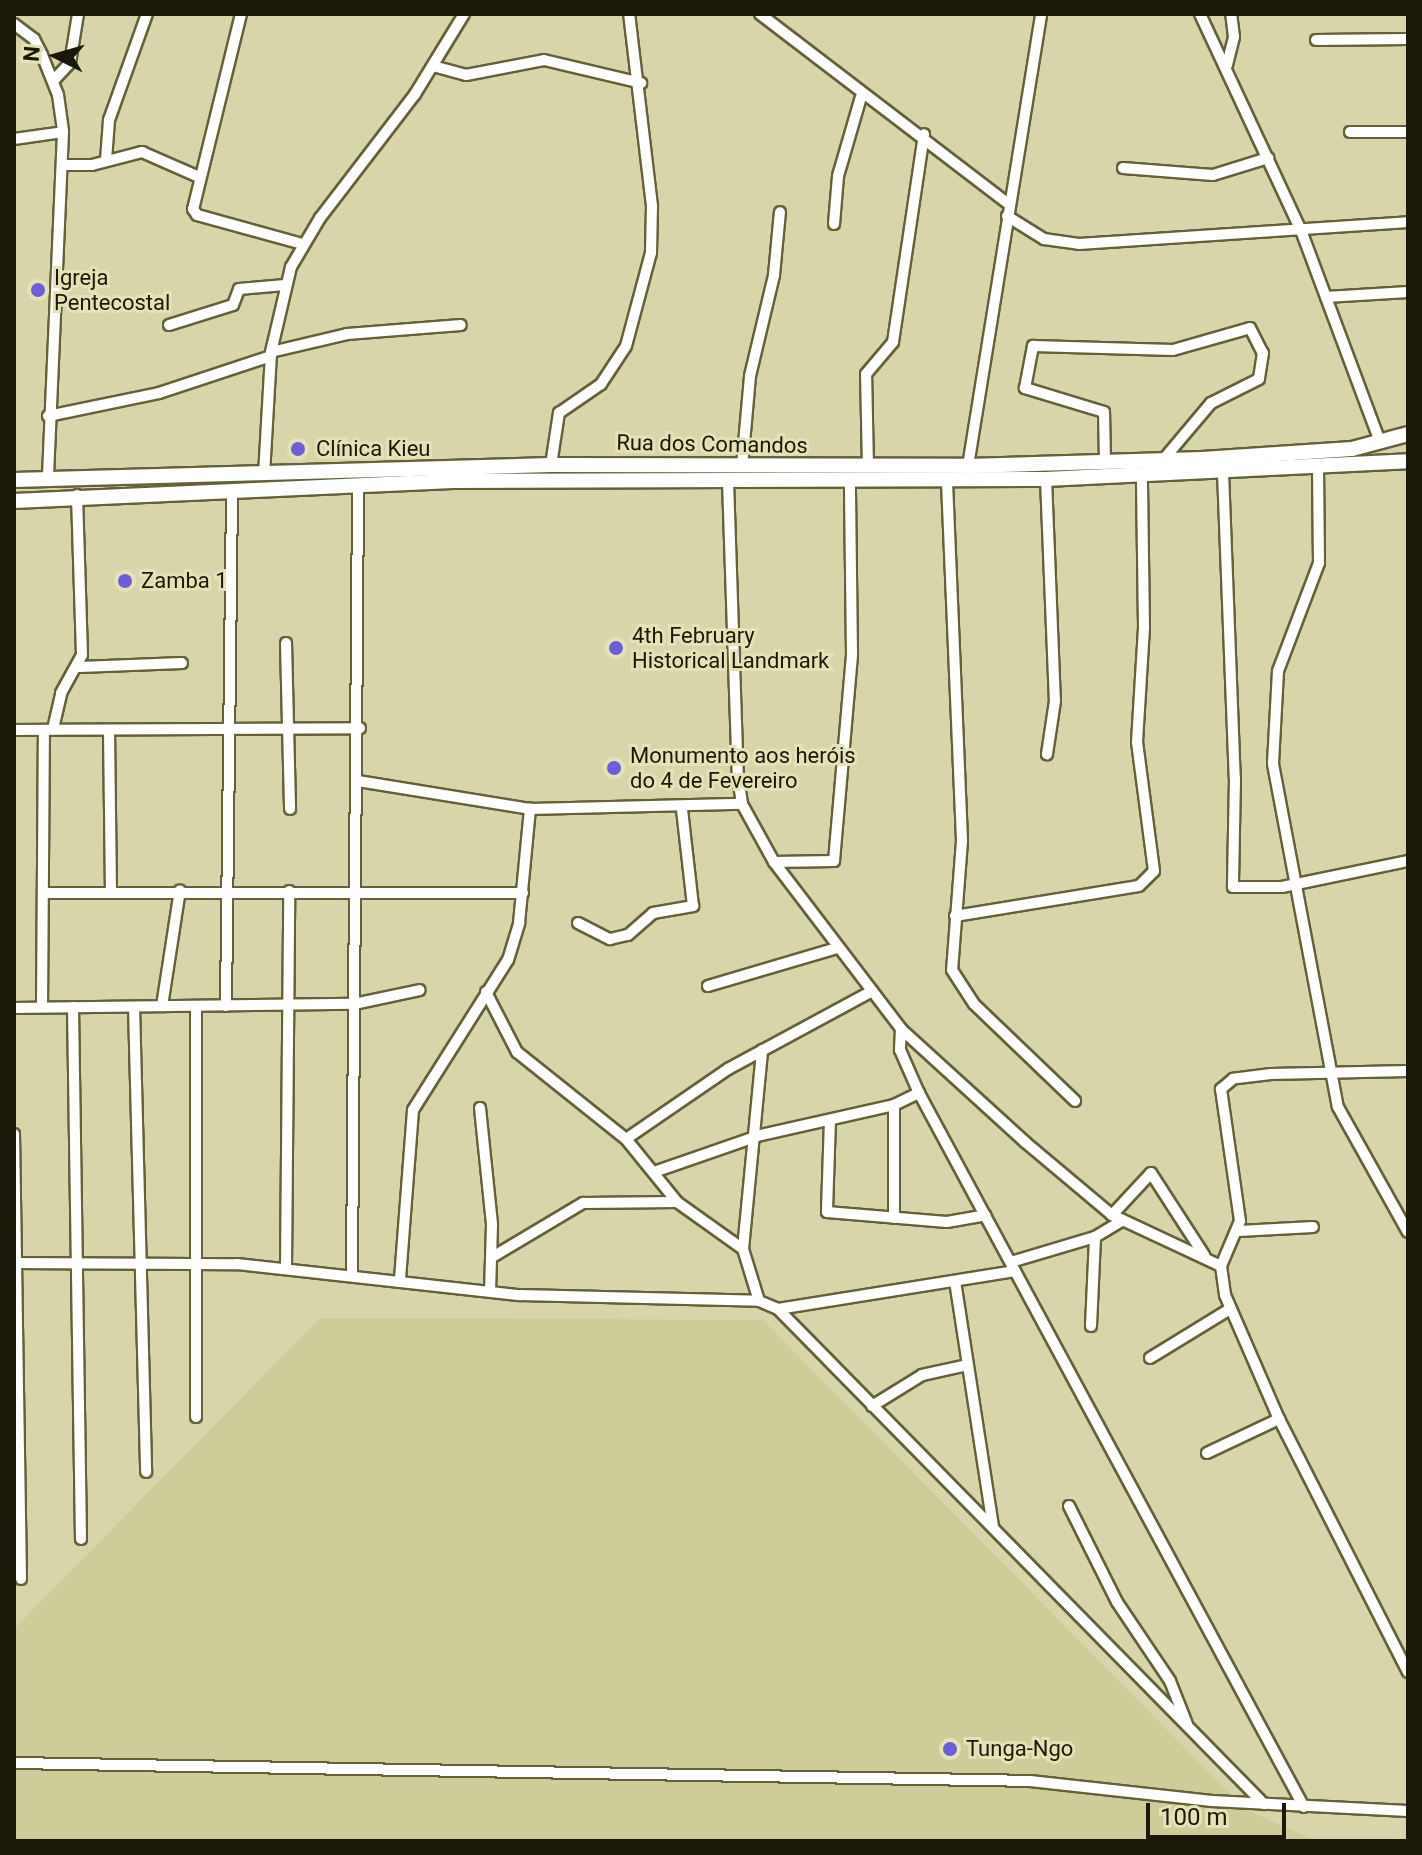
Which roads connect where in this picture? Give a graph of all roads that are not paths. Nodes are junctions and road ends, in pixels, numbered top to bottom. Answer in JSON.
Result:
{"nodes":[{"id":1,"x":78,"y":14,"type":"edge"},
{"id":2,"x":147,"y":14,"type":"edge"},
{"id":3,"x":241,"y":14,"type":"edge"},
{"id":4,"x":464,"y":14,"type":"edge"},
{"id":5,"x":629,"y":14,"type":"edge"},
{"id":6,"x":760,"y":14,"type":"edge"},
{"id":7,"x":1041,"y":14,"type":"edge"},
{"id":8,"x":1200,"y":14,"type":"edge"},
{"id":9,"x":1231,"y":14,"type":"edge"},
{"id":10,"x":14,"y":24,"type":"edge"},
{"id":11,"x":1408,"y":39,"type":"edge"},
{"id":12,"x":1316,"y":40,"type":"dead end"},
{"id":13,"x":1227,"y":65,"type":"junction"},
{"id":14,"x":433,"y":66,"type":"junction"},
{"id":15,"x":53,"y":81,"type":"junction"},
{"id":16,"x":641,"y":83,"type":"junction"},
{"id":17,"x":861,"y":97,"type":"junction"},
{"id":18,"x":63,"y":132,"type":"junction"},
{"id":19,"x":1350,"y":132,"type":"dead end"},
{"id":20,"x":1408,"y":132,"type":"edge"},
{"id":21,"x":924,"y":134,"type":"junction"},
{"id":22,"x":14,"y":139,"type":"edge"},
{"id":23,"x":1268,"y":158,"type":"junction"},
{"id":24,"x":106,"y":160,"type":"junction"},
{"id":25,"x":65,"y":165,"type":"junction"},
{"id":26,"x":1123,"y":168,"type":"dead end"},
{"id":27,"x":199,"y":177,"type":"junction"},
{"id":28,"x":1007,"y":203,"type":"junction"},
{"id":29,"x":780,"y":212,"type":"dead end"},
{"id":30,"x":1007,"y":216,"type":"junction"},
{"id":31,"x":1408,"y":222,"type":"edge"},
{"id":32,"x":834,"y":224,"type":"dead end"},
{"id":33,"x":1302,"y":233,"type":"junction"},
{"id":34,"x":302,"y":244,"type":"junction"},
{"id":35,"x":285,"y":285,"type":"junction"},
{"id":36,"x":1408,"y":292,"type":"edge"},
{"id":37,"x":1326,"y":297,"type":"junction"},
{"id":38,"x":169,"y":325,"type":"dead end"},
{"id":39,"x":461,"y":325,"type":"dead end"},
{"id":40,"x":271,"y":354,"type":"junction"},
{"id":41,"x":48,"y":416,"type":"junction"},
{"id":42,"x":1408,"y":434,"type":"edge"},
{"id":43,"x":1380,"y":442,"type":"junction"},
{"id":44,"x":1163,"y":460,"type":"junction"},
{"id":45,"x":1408,"y":461,"type":"edge"},
{"id":46,"x":1105,"y":462,"type":"junction"},
{"id":47,"x":551,"y":465,"type":"junction"},
{"id":48,"x":742,"y":466,"type":"junction"},
{"id":49,"x":968,"y":466,"type":"junction"},
{"id":50,"x":868,"y":467,"type":"junction"},
{"id":51,"x":1318,"y":468,"type":"junction"},
{"id":52,"x":1223,"y":472,"type":"junction"},
{"id":53,"x":264,"y":475,"type":"junction"},
{"id":54,"x":1142,"y":476,"type":"junction"},
{"id":55,"x":1046,"y":479,"type":"junction"},
{"id":56,"x":14,"y":480,"type":"edge"},
{"id":57,"x":48,"y":480,"type":"junction"},
{"id":58,"x":728,"y":481,"type":"junction"},
{"id":59,"x":850,"y":482,"type":"junction"},
{"id":60,"x":947,"y":482,"type":"junction"},
{"id":61,"x":358,"y":484,"type":"junction"},
{"id":62,"x":232,"y":491,"type":"junction"},
{"id":63,"x":77,"y":495,"type":"junction"},
{"id":64,"x":14,"y":501,"type":"edge"},
{"id":65,"x":286,"y":643,"type":"dead end"},
{"id":66,"x":182,"y":663,"type":"dead end"},
{"id":67,"x":80,"y":667,"type":"junction"},
{"id":68,"x":226,"y":727,"type":"junction"},
{"id":69,"x":360,"y":728,"type":"junction"},
{"id":70,"x":288,"y":729,"type":"junction"},
{"id":71,"x":14,"y":730,"type":"edge"},
{"id":72,"x":48,"y":730,"type":"junction"},
{"id":73,"x":109,"y":730,"type":"junction"},
{"id":74,"x":1047,"y":754,"type":"dead end"},
{"id":75,"x":358,"y":781,"type":"junction"},
{"id":76,"x":742,"y":804,"type":"junction"},
{"id":77,"x":290,"y":809,"type":"dead end"},
{"id":78,"x":530,"y":809,"type":"junction"},
{"id":79,"x":682,"y":810,"type":"junction"},
{"id":80,"x":1408,"y":861,"type":"edge"},
{"id":81,"x":774,"y":862,"type":"junction"},
{"id":82,"x":1297,"y":884,"type":"junction"},
{"id":83,"x":111,"y":889,"type":"junction"},
{"id":84,"x":180,"y":890,"type":"junction"},
{"id":85,"x":225,"y":890,"type":"junction"},
{"id":86,"x":289,"y":891,"type":"junction"},
{"id":87,"x":353,"y":892,"type":"junction"},
{"id":88,"x":44,"y":893,"type":"junction"},
{"id":89,"x":523,"y":893,"type":"junction"},
{"id":90,"x":955,"y":916,"type":"junction"},
{"id":91,"x":578,"y":923,"type":"dead end"},
{"id":92,"x":837,"y":948,"type":"junction"},
{"id":93,"x":708,"y":986,"type":"dead end"},
{"id":94,"x":420,"y":990,"type":"dead end"},
{"id":95,"x":872,"y":991,"type":"junction"},
{"id":96,"x":486,"y":992,"type":"junction"},
{"id":97,"x":290,"y":1004,"type":"junction"},
{"id":98,"x":354,"y":1004,"type":"junction"},
{"id":99,"x":162,"y":1006,"type":"junction"},
{"id":100,"x":196,"y":1006,"type":"junction"},
{"id":101,"x":226,"y":1006,"type":"junction"},
{"id":102,"x":42,"y":1007,"type":"junction"},
{"id":103,"x":73,"y":1007,"type":"junction"},
{"id":104,"x":134,"y":1007,"type":"junction"},
{"id":105,"x":14,"y":1008,"type":"edge"},
{"id":106,"x":901,"y":1029,"type":"junction"},
{"id":107,"x":762,"y":1050,"type":"junction"},
{"id":108,"x":1408,"y":1071,"type":"edge"},
{"id":109,"x":1331,"y":1073,"type":"junction"},
{"id":110,"x":919,"y":1093,"type":"junction"},
{"id":111,"x":1075,"y":1101,"type":"dead end"},
{"id":112,"x":894,"y":1105,"type":"junction"},
{"id":113,"x":480,"y":1108,"type":"dead end"},
{"id":114,"x":830,"y":1120,"type":"junction"},
{"id":115,"x":14,"y":1134,"type":"edge"},
{"id":116,"x":626,"y":1139,"type":"junction"},
{"id":117,"x":755,"y":1139,"type":"junction"},
{"id":118,"x":654,"y":1172,"type":"junction"},
{"id":119,"x":677,"y":1202,"type":"junction"},
{"id":120,"x":985,"y":1215,"type":"junction"},
{"id":121,"x":894,"y":1218,"type":"junction"},
{"id":122,"x":1117,"y":1218,"type":"junction"},
{"id":123,"x":1313,"y":1227,"type":"dead end"},
{"id":124,"x":1239,"y":1231,"type":"junction"},
{"id":125,"x":1408,"y":1232,"type":"edge"},
{"id":126,"x":1095,"y":1237,"type":"junction"},
{"id":127,"x":743,"y":1249,"type":"junction"},
{"id":128,"x":1204,"y":1255,"type":"junction"},
{"id":129,"x":494,"y":1256,"type":"junction"},
{"id":130,"x":195,"y":1261,"type":"junction"},
{"id":131,"x":76,"y":1262,"type":"junction"},
{"id":132,"x":15,"y":1263,"type":"edge"},
{"id":133,"x":136,"y":1263,"type":"junction"},
{"id":134,"x":1013,"y":1266,"type":"junction"},
{"id":135,"x":1221,"y":1266,"type":"junction"},
{"id":136,"x":286,"y":1268,"type":"junction"},
{"id":137,"x":352,"y":1273,"type":"junction"},
{"id":138,"x":400,"y":1279,"type":"junction"},
{"id":139,"x":955,"y":1281,"type":"junction"},
{"id":140,"x":490,"y":1291,"type":"junction"},
{"id":141,"x":759,"y":1301,"type":"junction"},
{"id":142,"x":778,"y":1309,"type":"junction"},
{"id":143,"x":1230,"y":1309,"type":"junction"},
{"id":144,"x":1091,"y":1326,"type":"dead end"},
{"id":145,"x":1150,"y":1358,"type":"dead end"},
{"id":146,"x":967,"y":1365,"type":"junction"},
{"id":147,"x":872,"y":1406,"type":"junction"},
{"id":148,"x":196,"y":1417,"type":"dead end"},
{"id":149,"x":1279,"y":1419,"type":"junction"},
{"id":150,"x":1207,"y":1453,"type":"dead end"},
{"id":151,"x":146,"y":1472,"type":"dead end"},
{"id":152,"x":1069,"y":1506,"type":"dead end"},
{"id":153,"x":993,"y":1527,"type":"junction"},
{"id":154,"x":81,"y":1539,"type":"dead end"},
{"id":155,"x":21,"y":1579,"type":"dead end"},
{"id":156,"x":1408,"y":1672,"type":"edge"},
{"id":157,"x":1187,"y":1726,"type":"junction"},
{"id":158,"x":14,"y":1763,"type":"edge"},
{"id":159,"x":1264,"y":1804,"type":"junction"},
{"id":160,"x":1304,"y":1807,"type":"junction"},
{"id":161,"x":1408,"y":1811,"type":"edge"}],
"edges":[{"from":1,"to":15,"type":"street"},
{"from":2,"to":24,"type":"street"},
{"from":3,"to":27,"type":"street"},
{"from":4,"to":14,"type":"street"},
{"from":5,"to":16,"type":"street"},
{"from":6,"to":17,"type":"street"},
{"from":7,"to":28,"type":"street"},
{"from":8,"to":13,"type":"street"},
{"from":9,"to":13,"type":"street"},
{"from":10,"to":15,"type":"street"},
{"from":11,"to":12,"type":"street"},
{"from":13,"to":23,"type":"street"},
{"from":14,"to":16,"type":"street"},
{"from":14,"to":34,"type":"street"},
{"from":15,"to":18,"type":"street"},
{"from":16,"to":47,"type":"street"},
{"from":17,"to":21,"type":"street"},
{"from":17,"to":32,"type":"street"},
{"from":18,"to":22,"type":"street"},
{"from":18,"to":25,"type":"street"},
{"from":19,"to":20,"type":"street"},
{"from":21,"to":28,"type":"street"},
{"from":21,"to":50,"type":"street"},
{"from":23,"to":26,"type":"street"},
{"from":23,"to":33,"type":"street"},
{"from":24,"to":25,"type":"street"},
{"from":24,"to":27,"type":"street"},
{"from":25,"to":41,"type":"street"},
{"from":27,"to":34,"type":"street"},
{"from":28,"to":30,"type":"street"},
{"from":29,"to":48,"type":"street"},
{"from":30,"to":33,"type":"street"},
{"from":30,"to":49,"type":"street"},
{"from":31,"to":33,"type":"street"},
{"from":33,"to":37,"type":"street"},
{"from":34,"to":35,"type":"street"},
{"from":35,"to":38,"type":"street"},
{"from":35,"to":40,"type":"street"},
{"from":36,"to":37,"type":"street"},
{"from":37,"to":43,"type":"street"},
{"from":39,"to":40,"type":"street"},
{"from":40,"to":41,"type":"street"},
{"from":40,"to":53,"type":"street"},
{"from":41,"to":57,"type":"street"},
{"from":42,"to":43,"type":"main road","name":"Rua dos Comandos"},
{"from":43,"to":44,"type":"main road","name":"Rua dos Comandos"},
{"from":44,"to":46,"type":"main road","name":"Rua dos Comandos"},
{"from":44,"to":46,"type":"street"},
{"from":45,"to":51,"type":"main road","name":"Rua dos Comandos"},
{"from":46,"to":49,"type":"main road","name":"Rua dos Comandos"},
{"from":47,"to":48,"type":"main road","name":"Rua dos Comandos"},
{"from":47,"to":53,"type":"main road","name":"Rua dos Comandos"},
{"from":48,"to":50,"type":"main road","name":"Rua dos Comandos"},
{"from":49,"to":50,"type":"main road","name":"Rua dos Comandos"},
{"from":51,"to":52,"type":"main road","name":"Rua dos Comandos"},
{"from":51,"to":82,"type":"street"},
{"from":52,"to":54,"type":"main road","name":"Rua dos Comandos"},
{"from":52,"to":82,"type":"street"},
{"from":53,"to":57,"type":"main road","name":"Rua dos Comandos"},
{"from":54,"to":55,"type":"main road","name":"Rua dos Comandos"},
{"from":54,"to":90,"type":"street"},
{"from":55,"to":60,"type":"main road","name":"Rua dos Comandos"},
{"from":55,"to":74,"type":"street"},
{"from":56,"to":57,"type":"main road","name":"Rua dos Comandos"},
{"from":58,"to":59,"type":"main road","name":"Rua dos Comandos"},
{"from":58,"to":61,"type":"main road","name":"Rua dos Comandos"},
{"from":58,"to":76,"type":"street"},
{"from":59,"to":60,"type":"main road","name":"Rua dos Comandos"},
{"from":59,"to":81,"type":"street"},
{"from":60,"to":90,"type":"street"},
{"from":61,"to":62,"type":"main road","name":"Rua dos Comandos"},
{"from":61,"to":69,"type":"street"},
{"from":62,"to":63,"type":"main road","name":"Rua dos Comandos"},
{"from":62,"to":68,"type":"street"},
{"from":63,"to":64,"type":"main road","name":"Rua dos Comandos"},
{"from":63,"to":67,"type":"street"},
{"from":65,"to":70,"type":"street"},
{"from":66,"to":67,"type":"street"},
{"from":67,"to":72,"type":"street"},
{"from":68,"to":70,"type":"street"},
{"from":68,"to":73,"type":"street"},
{"from":68,"to":85,"type":"street"},
{"from":69,"to":70,"type":"street"},
{"from":69,"to":75,"type":"street"},
{"from":70,"to":77,"type":"street"},
{"from":71,"to":72,"type":"street"},
{"from":72,"to":73,"type":"street"},
{"from":72,"to":88,"type":"street"},
{"from":73,"to":83,"type":"street"},
{"from":75,"to":78,"type":"street"},
{"from":75,"to":87,"type":"street"},
{"from":76,"to":79,"type":"street"},
{"from":76,"to":81,"type":"street"},
{"from":78,"to":79,"type":"street"},
{"from":78,"to":89,"type":"street"},
{"from":79,"to":91,"type":"street"},
{"from":80,"to":82,"type":"street"},
{"from":81,"to":92,"type":"street"},
{"from":82,"to":109,"type":"street"},
{"from":83,"to":84,"type":"street"},
{"from":83,"to":88,"type":"street"},
{"from":84,"to":85,"type":"street"},
{"from":84,"to":99,"type":"street"},
{"from":85,"to":86,"type":"street"},
{"from":85,"to":101,"type":"street"},
{"from":86,"to":87,"type":"street"},
{"from":86,"to":97,"type":"street"},
{"from":87,"to":89,"type":"street"},
{"from":87,"to":98,"type":"street"},
{"from":88,"to":102,"type":"street"},
{"from":89,"to":96,"type":"street"},
{"from":90,"to":111,"type":"street"},
{"from":92,"to":93,"type":"street"},
{"from":92,"to":95,"type":"street"},
{"from":94,"to":98,"type":"street"},
{"from":95,"to":106,"type":"street"},
{"from":95,"to":107,"type":"street"},
{"from":96,"to":116,"type":"street"},
{"from":96,"to":138,"type":"street"},
{"from":97,"to":98,"type":"street"},
{"from":97,"to":101,"type":"street"},
{"from":97,"to":136,"type":"street"},
{"from":98,"to":137,"type":"street"},
{"from":99,"to":100,"type":"street"},
{"from":99,"to":104,"type":"street"},
{"from":100,"to":101,"type":"street"},
{"from":100,"to":130,"type":"street"},
{"from":102,"to":103,"type":"street"},
{"from":102,"to":105,"type":"street"},
{"from":103,"to":104,"type":"street"},
{"from":103,"to":131,"type":"street"},
{"from":104,"to":133,"type":"street"},
{"from":106,"to":110,"type":"street"},
{"from":106,"to":122,"type":"street"},
{"from":107,"to":116,"type":"street"},
{"from":107,"to":117,"type":"street"},
{"from":108,"to":109,"type":"street"},
{"from":109,"to":124,"type":"street"},
{"from":109,"to":125,"type":"street"},
{"from":110,"to":112,"type":"street"},
{"from":110,"to":120,"type":"street"},
{"from":112,"to":114,"type":"street"},
{"from":112,"to":121,"type":"street"},
{"from":113,"to":129,"type":"street"},
{"from":114,"to":117,"type":"street"},
{"from":114,"to":121,"type":"street"},
{"from":115,"to":132,"type":"street"},
{"from":116,"to":118,"type":"street"},
{"from":117,"to":118,"type":"street"},
{"from":117,"to":127,"type":"street"},
{"from":118,"to":119,"type":"street"},
{"from":119,"to":127,"type":"street"},
{"from":119,"to":129,"type":"street"},
{"from":120,"to":121,"type":"street"},
{"from":120,"to":134,"type":"street"},
{"from":122,"to":126,"type":"street"},
{"from":122,"to":128,"type":"street"},
{"from":122,"to":128,"type":"street"},
{"from":123,"to":124,"type":"street"},
{"from":124,"to":135,"type":"street"},
{"from":126,"to":134,"type":"street"},
{"from":126,"to":144,"type":"street"},
{"from":127,"to":141,"type":"street"},
{"from":128,"to":135,"type":"street"},
{"from":129,"to":140,"type":"street"},
{"from":130,"to":133,"type":"street"},
{"from":130,"to":136,"type":"street"},
{"from":130,"to":148,"type":"street"},
{"from":131,"to":132,"type":"street"},
{"from":131,"to":133,"type":"street"},
{"from":131,"to":154,"type":"street"},
{"from":132,"to":155,"type":"street"},
{"from":133,"to":151,"type":"street"},
{"from":134,"to":139,"type":"street"},
{"from":134,"to":160,"type":"street"},
{"from":135,"to":143,"type":"street"},
{"from":136,"to":137,"type":"street"},
{"from":137,"to":138,"type":"street"},
{"from":138,"to":140,"type":"street"},
{"from":139,"to":142,"type":"street"},
{"from":139,"to":146,"type":"street"},
{"from":140,"to":141,"type":"street"},
{"from":141,"to":142,"type":"street"},
{"from":142,"to":147,"type":"street"},
{"from":143,"to":145,"type":"street"},
{"from":143,"to":149,"type":"street"},
{"from":146,"to":147,"type":"street"},
{"from":146,"to":153,"type":"street"},
{"from":147,"to":153,"type":"street"},
{"from":149,"to":150,"type":"street"},
{"from":149,"to":156,"type":"street"},
{"from":152,"to":157,"type":"street"},
{"from":153,"to":157,"type":"street"},
{"from":157,"to":159,"type":"street"},
{"from":158,"to":159,"type":"street"},
{"from":159,"to":160,"type":"street"},
{"from":160,"to":161,"type":"street"}]}
